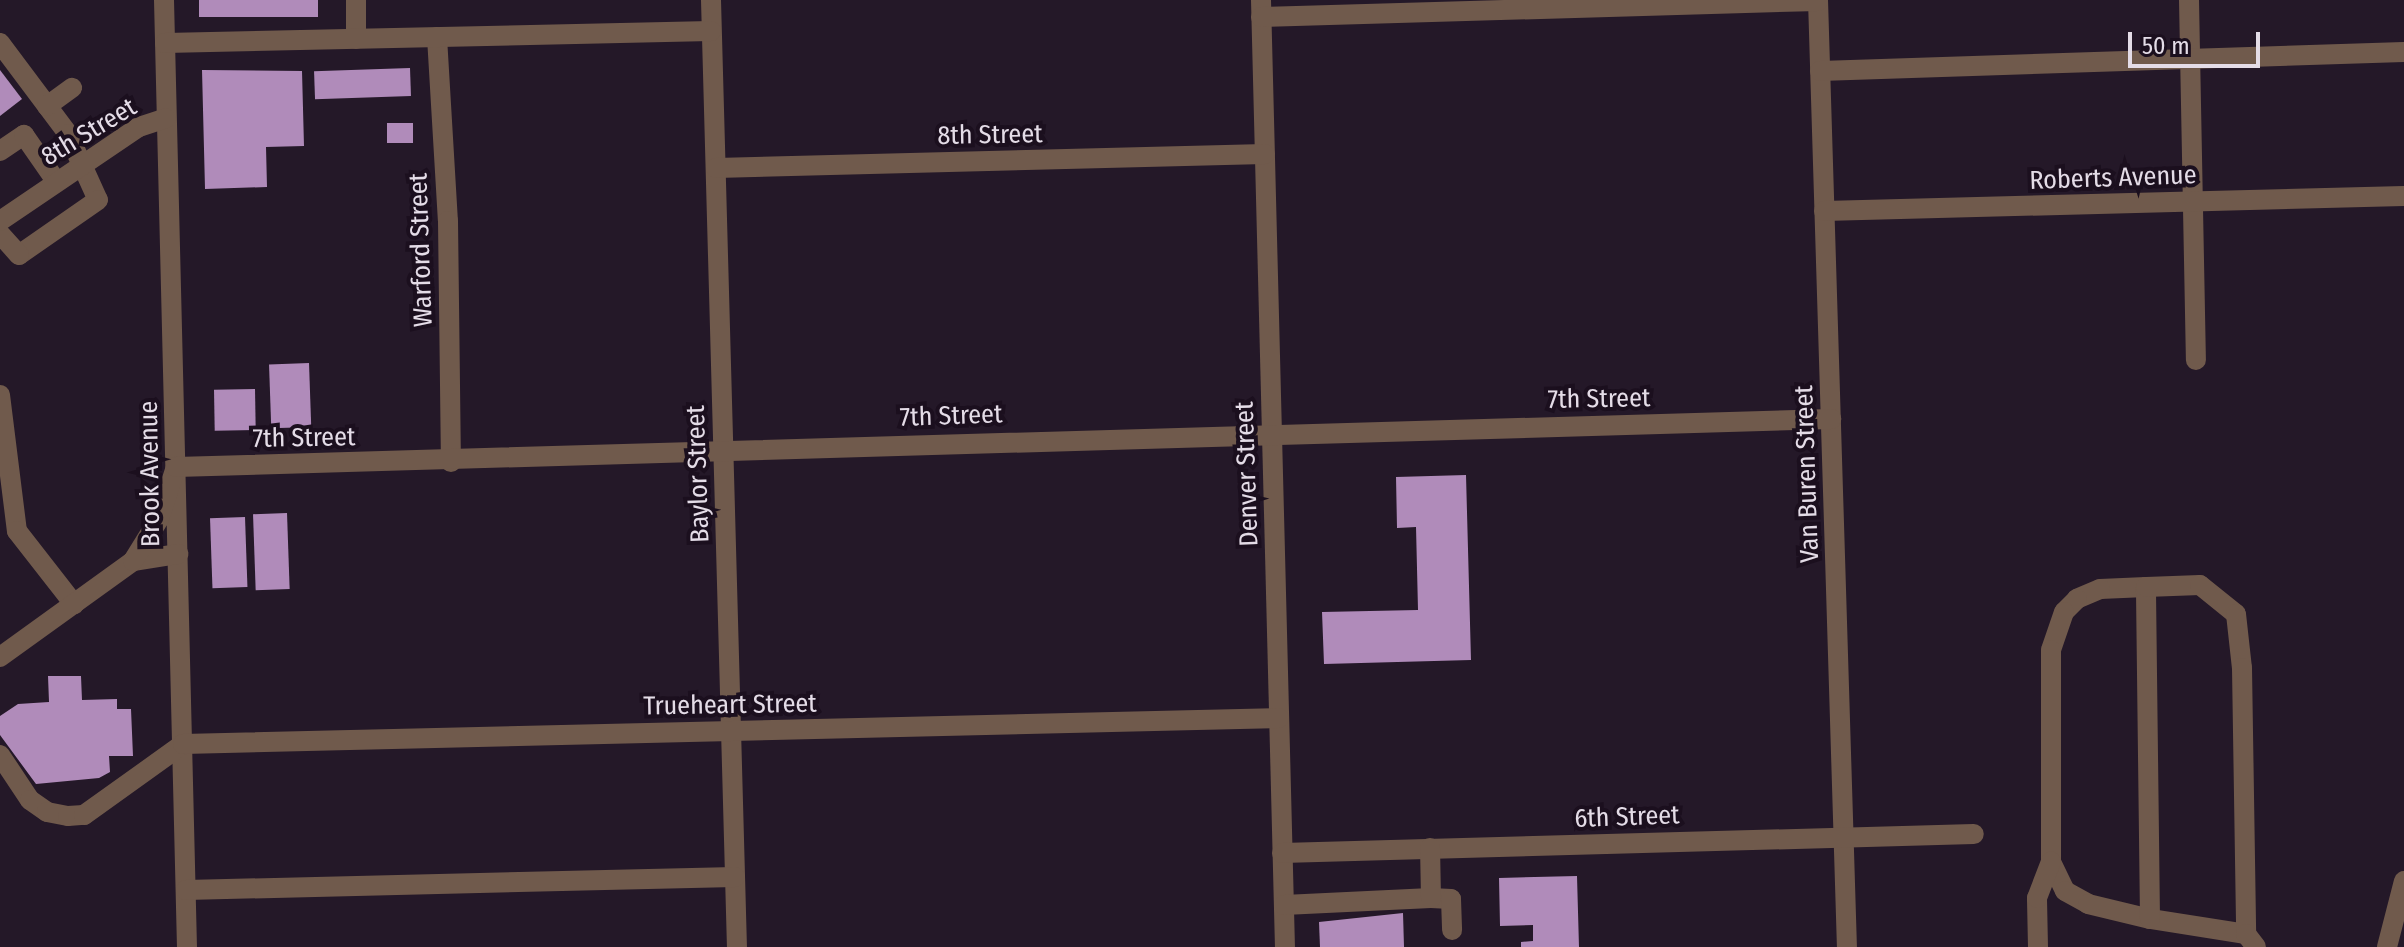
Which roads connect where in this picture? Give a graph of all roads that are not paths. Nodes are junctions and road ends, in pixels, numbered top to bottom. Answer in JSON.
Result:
{"nodes":[{"id":1,"x":164,"y":0,"type":"edge"},
{"id":2,"x":356,"y":0,"type":"edge"},
{"id":3,"x":711,"y":0,"type":"edge"},
{"id":4,"x":1818,"y":0,"type":"edge"},
{"id":5,"x":2189,"y":0,"type":"edge"},
{"id":6,"x":1261,"y":8,"type":"edge"},
{"id":7,"x":711,"y":31,"type":"junction"},
{"id":8,"x":437,"y":37,"type":"junction"},
{"id":9,"x":356,"y":39,"type":"junction"},
{"id":10,"x":0,"y":43,"type":"edge"},
{"id":11,"x":165,"y":43,"type":"junction"},
{"id":12,"x":2404,"y":52,"type":"edge"},
{"id":13,"x":2191,"y":59,"type":"junction"},
{"id":14,"x":1820,"y":71,"type":"junction"},
{"id":15,"x":72,"y":88,"type":"dead end"},
{"id":16,"x":47,"y":106,"type":"junction"},
{"id":17,"x":166,"y":118,"type":"junction"},
{"id":18,"x":0,"y":151,"type":"edge"},
{"id":19,"x":1265,"y":154,"type":"junction"},
{"id":20,"x":81,"y":164,"type":"junction"},
{"id":21,"x":716,"y":168,"type":"junction"},
{"id":22,"x":56,"y":181,"type":"junction"},
{"id":23,"x":2404,"y":196,"type":"edge"},
{"id":24,"x":2194,"y":201,"type":"junction"},
{"id":25,"x":1824,"y":211,"type":"junction"},
{"id":26,"x":0,"y":221,"type":"edge"},
{"id":27,"x":0,"y":234,"type":"edge"},
{"id":28,"x":2196,"y":360,"type":"dead end"},
{"id":29,"x":0,"y":395,"type":"edge"},
{"id":30,"x":1831,"y":419,"type":"junction"},
{"id":31,"x":1271,"y":433,"type":"junction"},
{"id":32,"x":723,"y":449,"type":"junction"},
{"id":33,"x":451,"y":462,"type":"junction"},
{"id":34,"x":176,"y":467,"type":"junction"},
{"id":35,"x":178,"y":554,"type":"junction"},
{"id":36,"x":133,"y":561,"type":"junction"},
{"id":37,"x":2146,"y":587,"type":"junction"},
{"id":38,"x":74,"y":604,"type":"junction"},
{"id":39,"x":0,"y":657,"type":"edge"},
{"id":40,"x":1279,"y":718,"type":"junction"},
{"id":41,"x":731,"y":731,"type":"junction"},
{"id":42,"x":183,"y":744,"type":"junction"},
{"id":43,"x":0,"y":755,"type":"edge"},
{"id":44,"x":1974,"y":834,"type":"dead end"},
{"id":45,"x":1844,"y":838,"type":"junction"},
{"id":46,"x":1430,"y":848,"type":"junction"},
{"id":47,"x":1282,"y":853,"type":"junction"},
{"id":48,"x":2051,"y":862,"type":"junction"},
{"id":49,"x":735,"y":877,"type":"junction"},
{"id":50,"x":2404,"y":881,"type":"edge"},
{"id":51,"x":186,"y":890,"type":"junction"},
{"id":52,"x":1431,"y":898,"type":"junction"},
{"id":53,"x":1284,"y":905,"type":"junction"},
{"id":54,"x":2150,"y":919,"type":"junction"},
{"id":55,"x":1452,"y":930,"type":"dead end"},
{"id":56,"x":2251,"y":940,"type":"edge"},
{"id":57,"x":187,"y":947,"type":"edge"},
{"id":58,"x":737,"y":947,"type":"edge"},
{"id":59,"x":1285,"y":947,"type":"edge"},
{"id":60,"x":1847,"y":947,"type":"edge"},
{"id":61,"x":2038,"y":947,"type":"edge"},
{"id":62,"x":2387,"y":947,"type":"edge"}],
"edges":[{"from":1,"to":11,"type":"street","name":"Brook Avenue"},
{"from":2,"to":9,"type":"street"},
{"from":3,"to":7,"type":"street","name":"Baylor Street"},
{"from":4,"to":6,"type":"street"},
{"from":4,"to":14,"type":"street","name":"Van Buren Street"},
{"from":5,"to":13,"type":"street"},
{"from":6,"to":19,"type":"street","name":"Denver Street"},
{"from":7,"to":8,"type":"street"},
{"from":7,"to":21,"type":"street","name":"Baylor Street"},
{"from":8,"to":9,"type":"street"},
{"from":8,"to":33,"type":"street","name":"Warford Street"},
{"from":9,"to":11,"type":"street"},
{"from":10,"to":16,"type":"street"},
{"from":11,"to":17,"type":"street","name":"Brook Avenue"},
{"from":12,"to":13,"type":"street"},
{"from":13,"to":14,"type":"street"},
{"from":13,"to":24,"type":"street"},
{"from":14,"to":25,"type":"street","name":"Van Buren Street"},
{"from":15,"to":16,"type":"street"},
{"from":16,"to":20,"type":"street"},
{"from":17,"to":20,"type":"street","name":"8th Street"},
{"from":17,"to":34,"type":"street","name":"Brook Avenue"},
{"from":18,"to":22,"type":"street"},
{"from":19,"to":21,"type":"street","name":"8th Street"},
{"from":19,"to":31,"type":"street","name":"Denver Street"},
{"from":20,"to":22,"type":"street","name":"8th Street"},
{"from":20,"to":27,"type":"street"},
{"from":21,"to":32,"type":"street","name":"Baylor Street"},
{"from":22,"to":26,"type":"street","name":"8th Street"},
{"from":23,"to":24,"type":"street","name":"Roberts Avenue"},
{"from":24,"to":25,"type":"street","name":"Roberts Avenue"},
{"from":24,"to":28,"type":"street"},
{"from":25,"to":30,"type":"street","name":"Van Buren Street"},
{"from":29,"to":38,"type":"street"},
{"from":30,"to":31,"type":"street","name":"7th Street"},
{"from":30,"to":45,"type":"street","name":"Van Buren Street"},
{"from":31,"to":32,"type":"street","name":"7th Street"},
{"from":31,"to":40,"type":"street","name":"Denver Street"},
{"from":32,"to":33,"type":"street","name":"7th Street"},
{"from":32,"to":41,"type":"street","name":"Baylor Street"},
{"from":33,"to":34,"type":"street","name":"7th Street"},
{"from":34,"to":35,"type":"street","name":"Brook Avenue"},
{"from":34,"to":36,"type":"street"},
{"from":35,"to":36,"type":"street"},
{"from":35,"to":42,"type":"street","name":"Brook Avenue"},
{"from":36,"to":38,"type":"street"},
{"from":37,"to":48,"type":"street"},
{"from":37,"to":54,"type":"street"},
{"from":37,"to":56,"type":"street"},
{"from":38,"to":39,"type":"street"},
{"from":40,"to":41,"type":"street","name":"Trueheart Street"},
{"from":40,"to":47,"type":"street","name":"Denver Street"},
{"from":41,"to":42,"type":"street","name":"Trueheart Street"},
{"from":41,"to":49,"type":"street","name":"Baylor Street"},
{"from":42,"to":43,"type":"street"},
{"from":42,"to":51,"type":"street","name":"Brook Avenue"},
{"from":44,"to":45,"type":"street","name":"6th Street"},
{"from":45,"to":46,"type":"street","name":"6th Street"},
{"from":45,"to":60,"type":"street","name":"Van Buren Street"},
{"from":46,"to":47,"type":"street","name":"6th Street"},
{"from":46,"to":52,"type":"street"},
{"from":47,"to":53,"type":"street","name":"Denver Street"},
{"from":48,"to":54,"type":"street"},
{"from":48,"to":61,"type":"street"},
{"from":49,"to":51,"type":"street"},
{"from":49,"to":58,"type":"street","name":"Baylor Street"},
{"from":50,"to":62,"type":"street"},
{"from":51,"to":57,"type":"street","name":"Brook Avenue"},
{"from":52,"to":53,"type":"street"},
{"from":52,"to":55,"type":"street"},
{"from":53,"to":59,"type":"street","name":"Denver Street"},
{"from":54,"to":56,"type":"street"}]}
